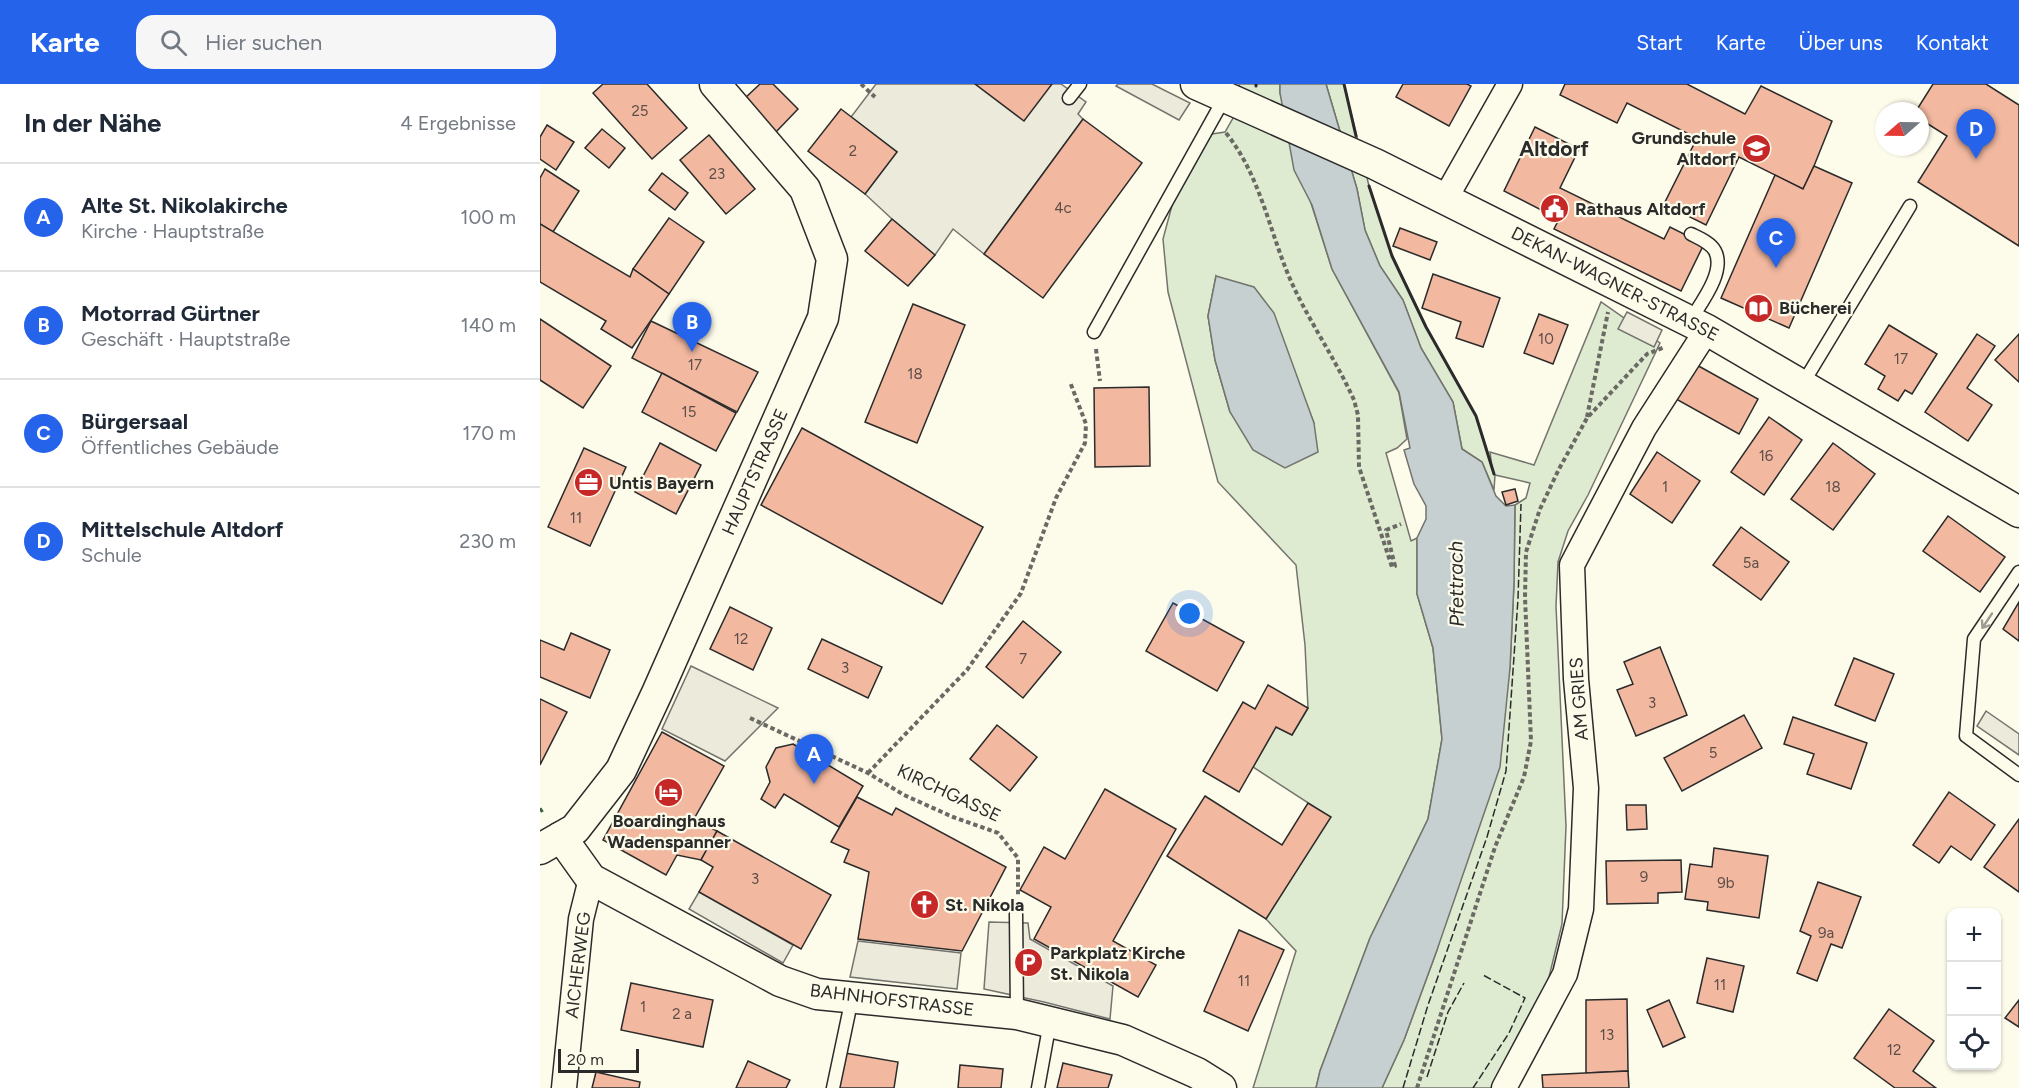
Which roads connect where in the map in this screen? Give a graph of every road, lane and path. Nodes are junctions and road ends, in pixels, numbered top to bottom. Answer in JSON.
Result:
{"nodes":[{"id":1,"x":715,"y":84,"type":"edge"},
{"id":2,"x":861,"y":84,"type":"edge"},
{"id":3,"x":1080,"y":84,"type":"edge"},
{"id":4,"x":1196,"y":84,"type":"edge"},
{"id":5,"x":1510,"y":84,"type":"edge"},
{"id":6,"x":875,"y":97,"type":"dead end"},
{"id":7,"x":1069,"y":98,"type":"dead end"},
{"id":8,"x":1233,"y":100,"type":"junction"},
{"id":9,"x":1445,"y":199,"type":"junction"},
{"id":10,"x":1910,"y":206,"type":"dead end"},
{"id":11,"x":1691,"y":234,"type":"dead end"},
{"id":12,"x":1614,"y":283,"type":"junction"},
{"id":13,"x":1698,"y":325,"type":"junction"},
{"id":14,"x":1094,"y":332,"type":"joint"},
{"id":15,"x":1667,"y":346,"type":"dead end"},
{"id":16,"x":1100,"y":381,"type":"dead end"},
{"id":17,"x":1070,"y":382,"type":"dead end"},
{"id":18,"x":1802,"y":385,"type":"junction"},
{"id":19,"x":1587,"y":418,"type":"junction"},
{"id":20,"x":2019,"y":512,"type":"edge"},
{"id":21,"x":1401,"y":524,"type":"dead end"},
{"id":22,"x":2019,"y":572,"type":"edge"},
{"id":23,"x":750,"y":718,"type":"dead end"},
{"id":24,"x":868,"y":773,"type":"junction"},
{"id":25,"x":2019,"y":775,"type":"edge"},
{"id":26,"x":551,"y":843,"type":"edge"},
{"id":27,"x":591,"y":879,"type":"junction"},
{"id":28,"x":1016,"y":914,"type":"joint"},
{"id":29,"x":852,"y":997,"type":"junction"},
{"id":30,"x":1017,"y":1014,"type":"junction"},
{"id":31,"x":1050,"y":1022,"type":"junction"},
{"id":32,"x":564,"y":1088,"type":"edge"},
{"id":33,"x":832,"y":1088,"type":"edge"},
{"id":34,"x":1038,"y":1088,"type":"edge"},
{"id":35,"x":1221,"y":1088,"type":"edge"},
{"id":36,"x":1417,"y":1088,"type":"edge"},
{"id":37,"x":1504,"y":1088,"type":"edge"}],
"edges":[{"from":1,"to":26,"type":"street","name":"HAUPTSTRASSE"},
{"from":2,"to":6,"type":"path"},
{"from":3,"to":7,"type":"lane"},
{"from":4,"to":8,"type":"street","name":"DEKAN-WAGNER-STRASSE"},
{"from":5,"to":9,"type":"street"},
{"from":8,"to":9,"type":"street","name":"DEKAN-WAGNER-STRASSE"},
{"from":8,"to":14,"type":"lane"},
{"from":8,"to":21,"type":"path"},
{"from":9,"to":12,"type":"street","name":"DEKAN-WAGNER-STRASSE"},
{"from":10,"to":18,"type":"lane"},
{"from":11,"to":13,"type":"lane"},
{"from":12,"to":13,"type":"street","name":"DEKAN-WAGNER-STRASSE"},
{"from":12,"to":19,"type":"path"},
{"from":13,"to":18,"type":"street","name":"DEKAN-WAGNER-STRASSE"},
{"from":13,"to":37,"type":"street","name":"AM GRIES"},
{"from":14,"to":16,"type":"path"},
{"from":15,"to":19,"type":"path"},
{"from":17,"to":24,"type":"path"},
{"from":18,"to":20,"type":"street","name":"DEKAN-WAGNER-STRASSE"},
{"from":19,"to":36,"type":"path"},
{"from":22,"to":25,"type":"lane","one_way":true},
{"from":23,"to":24,"type":"path","name":"KIRCHGASSE"},
{"from":24,"to":28,"type":"path","name":"KIRCHGASSE"},
{"from":26,"to":27,"type":"street","name":"BAHNHOFSTRASSE"},
{"from":27,"to":29,"type":"street","name":"BAHNHOFSTRASSE"},
{"from":27,"to":32,"type":"street","name":"AICHERWEG"},
{"from":28,"to":30,"type":"lane"},
{"from":29,"to":30,"type":"street","name":"BAHNHOFSTRASSE"},
{"from":29,"to":33,"type":"lane"},
{"from":30,"to":31,"type":"street","name":"BAHNHOFSTRASSE"},
{"from":31,"to":34,"type":"lane"},
{"from":31,"to":35,"type":"street","name":"BAHNHOFSTRASSE"}]}
